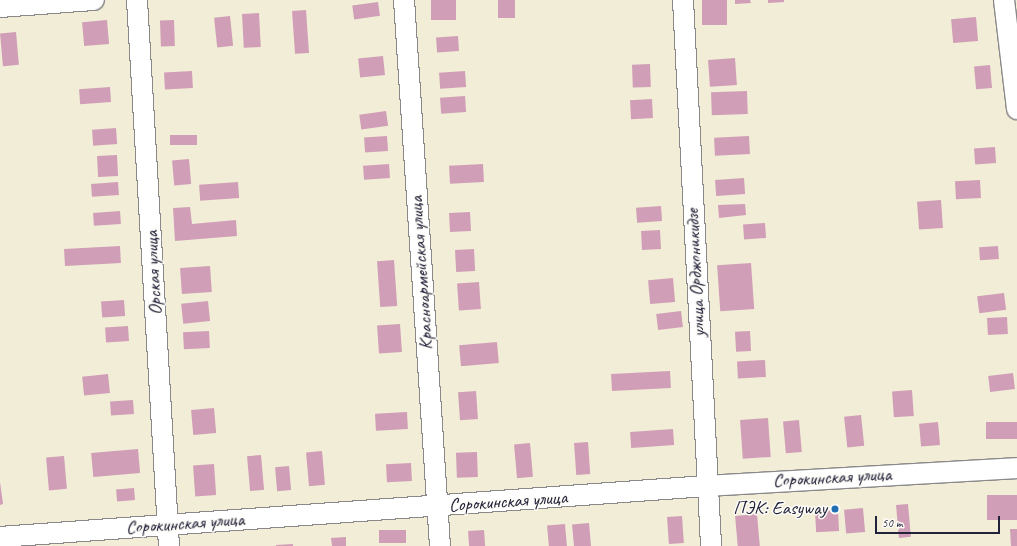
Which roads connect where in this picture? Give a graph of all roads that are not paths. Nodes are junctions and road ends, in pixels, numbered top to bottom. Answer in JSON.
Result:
{"nodes":[{"id":1,"x":94,"y":0,"type":"edge"},
{"id":2,"x":137,"y":0,"type":"edge"},
{"id":3,"x":404,"y":0,"type":"edge"},
{"id":4,"x":683,"y":0,"type":"edge"},
{"id":5,"x":1004,"y":0,"type":"edge"},
{"id":6,"x":0,"y":7,"type":"edge"},
{"id":7,"x":1017,"y":109,"type":"edge"},
{"id":8,"x":1017,"y":468,"type":"edge"},
{"id":9,"x":706,"y":486,"type":"junction"},
{"id":10,"x":437,"y":507,"type":"junction"},
{"id":11,"x":167,"y":524,"type":"junction"},
{"id":12,"x":0,"y":537,"type":"edge"},
{"id":13,"x":169,"y":546,"type":"edge"},
{"id":14,"x":440,"y":546,"type":"edge"},
{"id":15,"x":711,"y":546,"type":"edge"}],
"edges":[{"from":1,"to":6,"type":"street"},
{"from":2,"to":11,"type":"street","name":"Орская улица"},
{"from":3,"to":10,"type":"street","name":"Красноармейская улица"},
{"from":4,"to":9,"type":"street","name":"улица Орджоникидзе"},
{"from":5,"to":7,"type":"street"},
{"from":8,"to":9,"type":"street","name":"Сорокинская улица"},
{"from":9,"to":10,"type":"street","name":"Сорокинская улица"},
{"from":9,"to":15,"type":"street","name":"улица Орджоникидзе"},
{"from":10,"to":11,"type":"street","name":"Сорокинская улица"},
{"from":10,"to":14,"type":"street","name":"Красноармейская улица"},
{"from":11,"to":12,"type":"street","name":"Сорокинская улица"},
{"from":11,"to":13,"type":"street","name":"Орская улица"}]}
